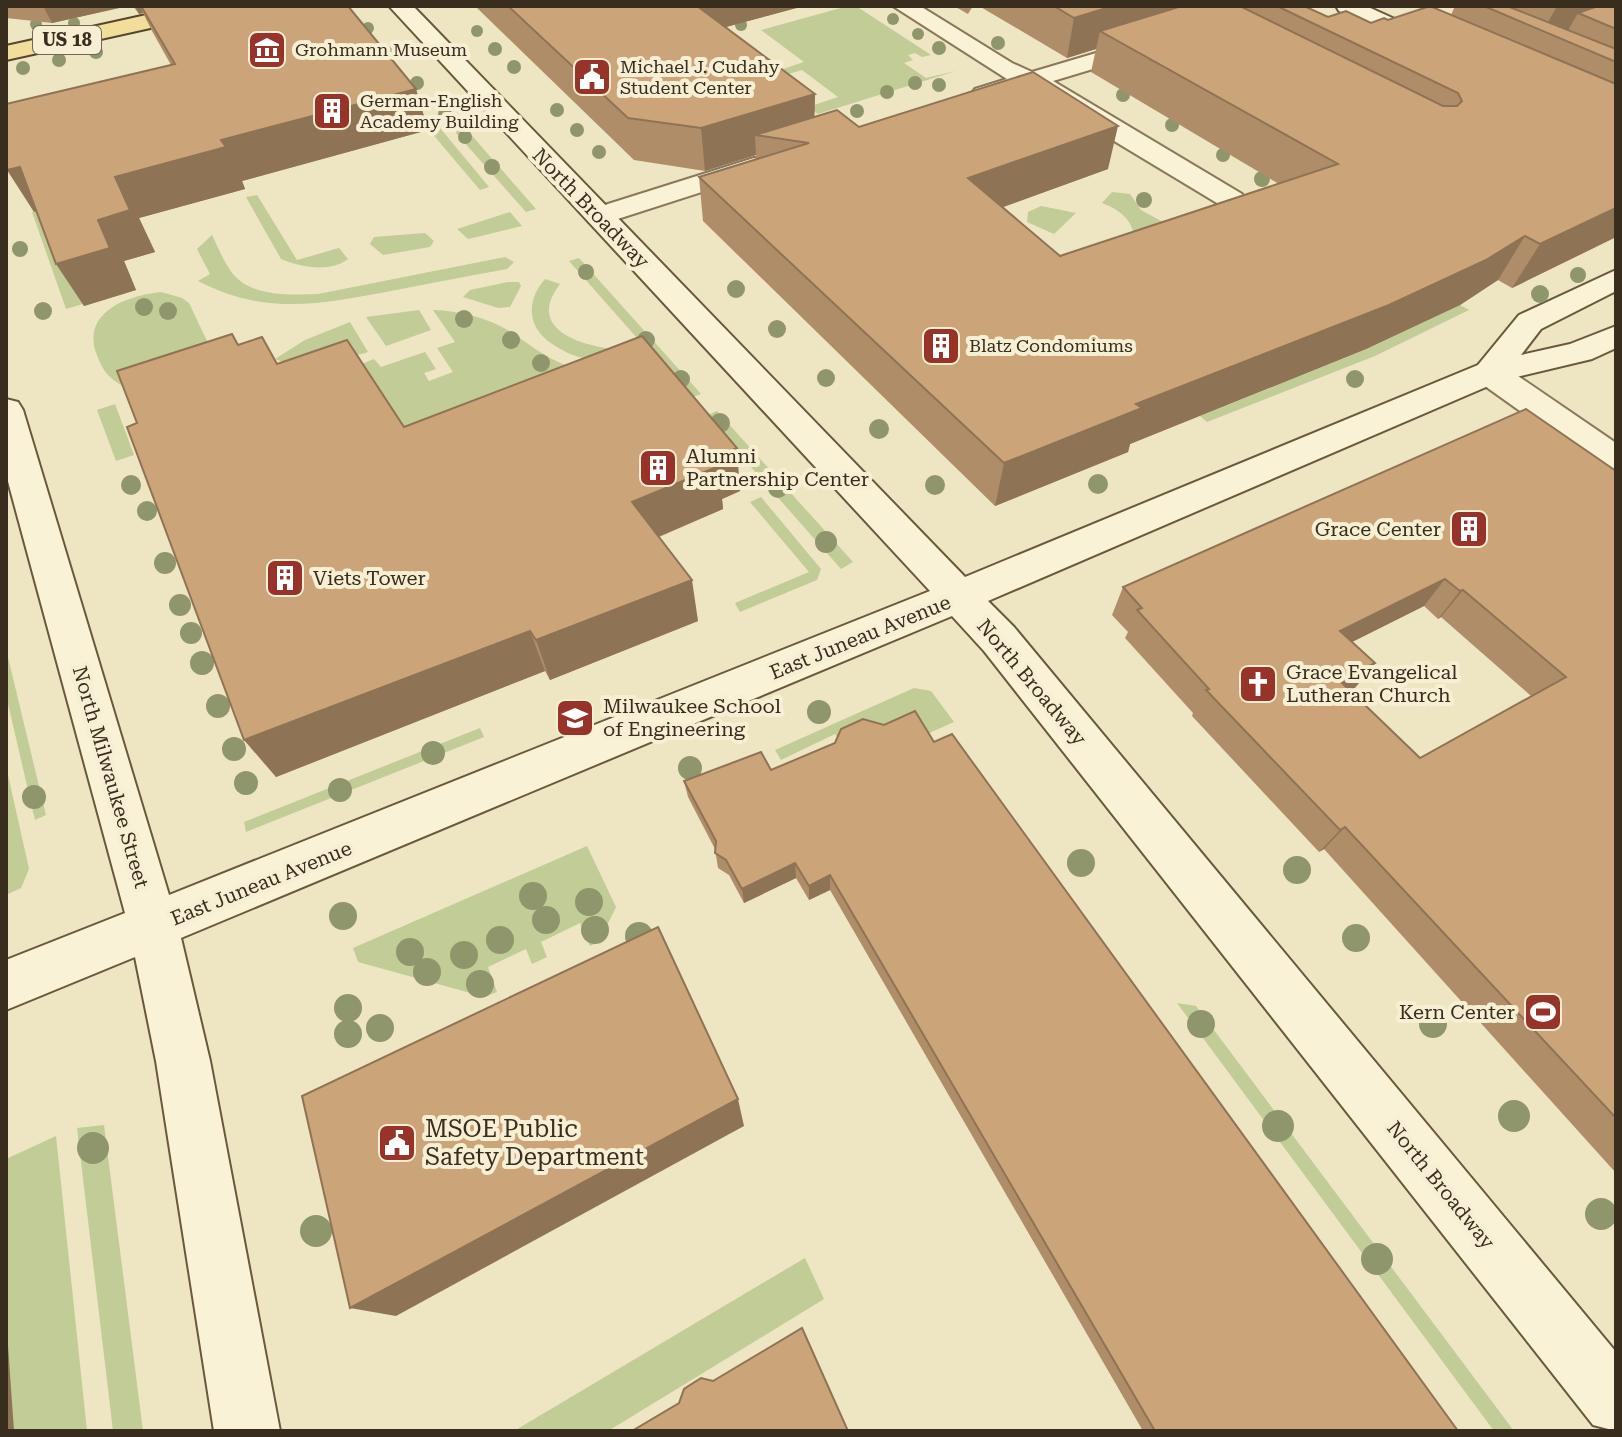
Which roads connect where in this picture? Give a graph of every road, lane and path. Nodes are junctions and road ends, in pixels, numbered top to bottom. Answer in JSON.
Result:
{"nodes":[{"id":1,"x":218,"y":6,"type":"edge"},
{"id":2,"x":400,"y":6,"type":"edge"},
{"id":3,"x":904,"y":6,"type":"edge"},
{"id":4,"x":1347,"y":6,"type":"edge"},
{"id":5,"x":1175,"y":36,"type":"edge"},
{"id":6,"x":6,"y":53,"type":"edge"},
{"id":7,"x":1455,"y":55,"type":"edge"},
{"id":8,"x":1031,"y":81,"type":"junction"},
{"id":9,"x":954,"y":103,"type":"edge"},
{"id":10,"x":780,"y":158,"type":"edge"},
{"id":11,"x":1232,"y":200,"type":"edge"},
{"id":12,"x":599,"y":216,"type":"junction"},
{"id":13,"x":1616,"y":279,"type":"edge"},
{"id":14,"x":1616,"y":336,"type":"edge"},
{"id":15,"x":1490,"y":373,"type":"junction"},
{"id":16,"x":6,"y":410,"type":"edge"},
{"id":17,"x":1616,"y":461,"type":"edge"},
{"id":18,"x":959,"y":597,"type":"junction"},
{"id":19,"x":153,"y":925,"type":"junction"},
{"id":20,"x":6,"y":985,"type":"edge"},
{"id":21,"x":1616,"y":1402,"type":"edge"},
{"id":22,"x":247,"y":1431,"type":"edge"}],
"edges":[{"from":1,"to":6,"type":"main road","number":"US 18"},
{"from":2,"to":12,"type":"street","name":"North Broadway"},
{"from":3,"to":8,"type":"street"},
{"from":4,"to":7,"type":"street"},
{"from":5,"to":8,"type":"street"},
{"from":8,"to":9,"type":"street"},
{"from":8,"to":11,"type":"street"},
{"from":10,"to":12,"type":"street"},
{"from":12,"to":18,"type":"street","name":"North Broadway"},
{"from":13,"to":15,"type":"street","name":"East Juneau Avenue"},
{"from":14,"to":15,"type":"street","name":"East Juneau Avenue"},
{"from":15,"to":17,"type":"street"},
{"from":15,"to":18,"type":"street","name":"East Juneau Avenue"},
{"from":16,"to":19,"type":"street","name":"North Milwaukee Street"},
{"from":18,"to":19,"type":"street","name":"East Juneau Avenue"},
{"from":18,"to":21,"type":"street","name":"North Broadway"},
{"from":19,"to":20,"type":"street","name":"East Juneau Avenue"},
{"from":19,"to":22,"type":"street","name":"North Milwaukee Street"}]}
